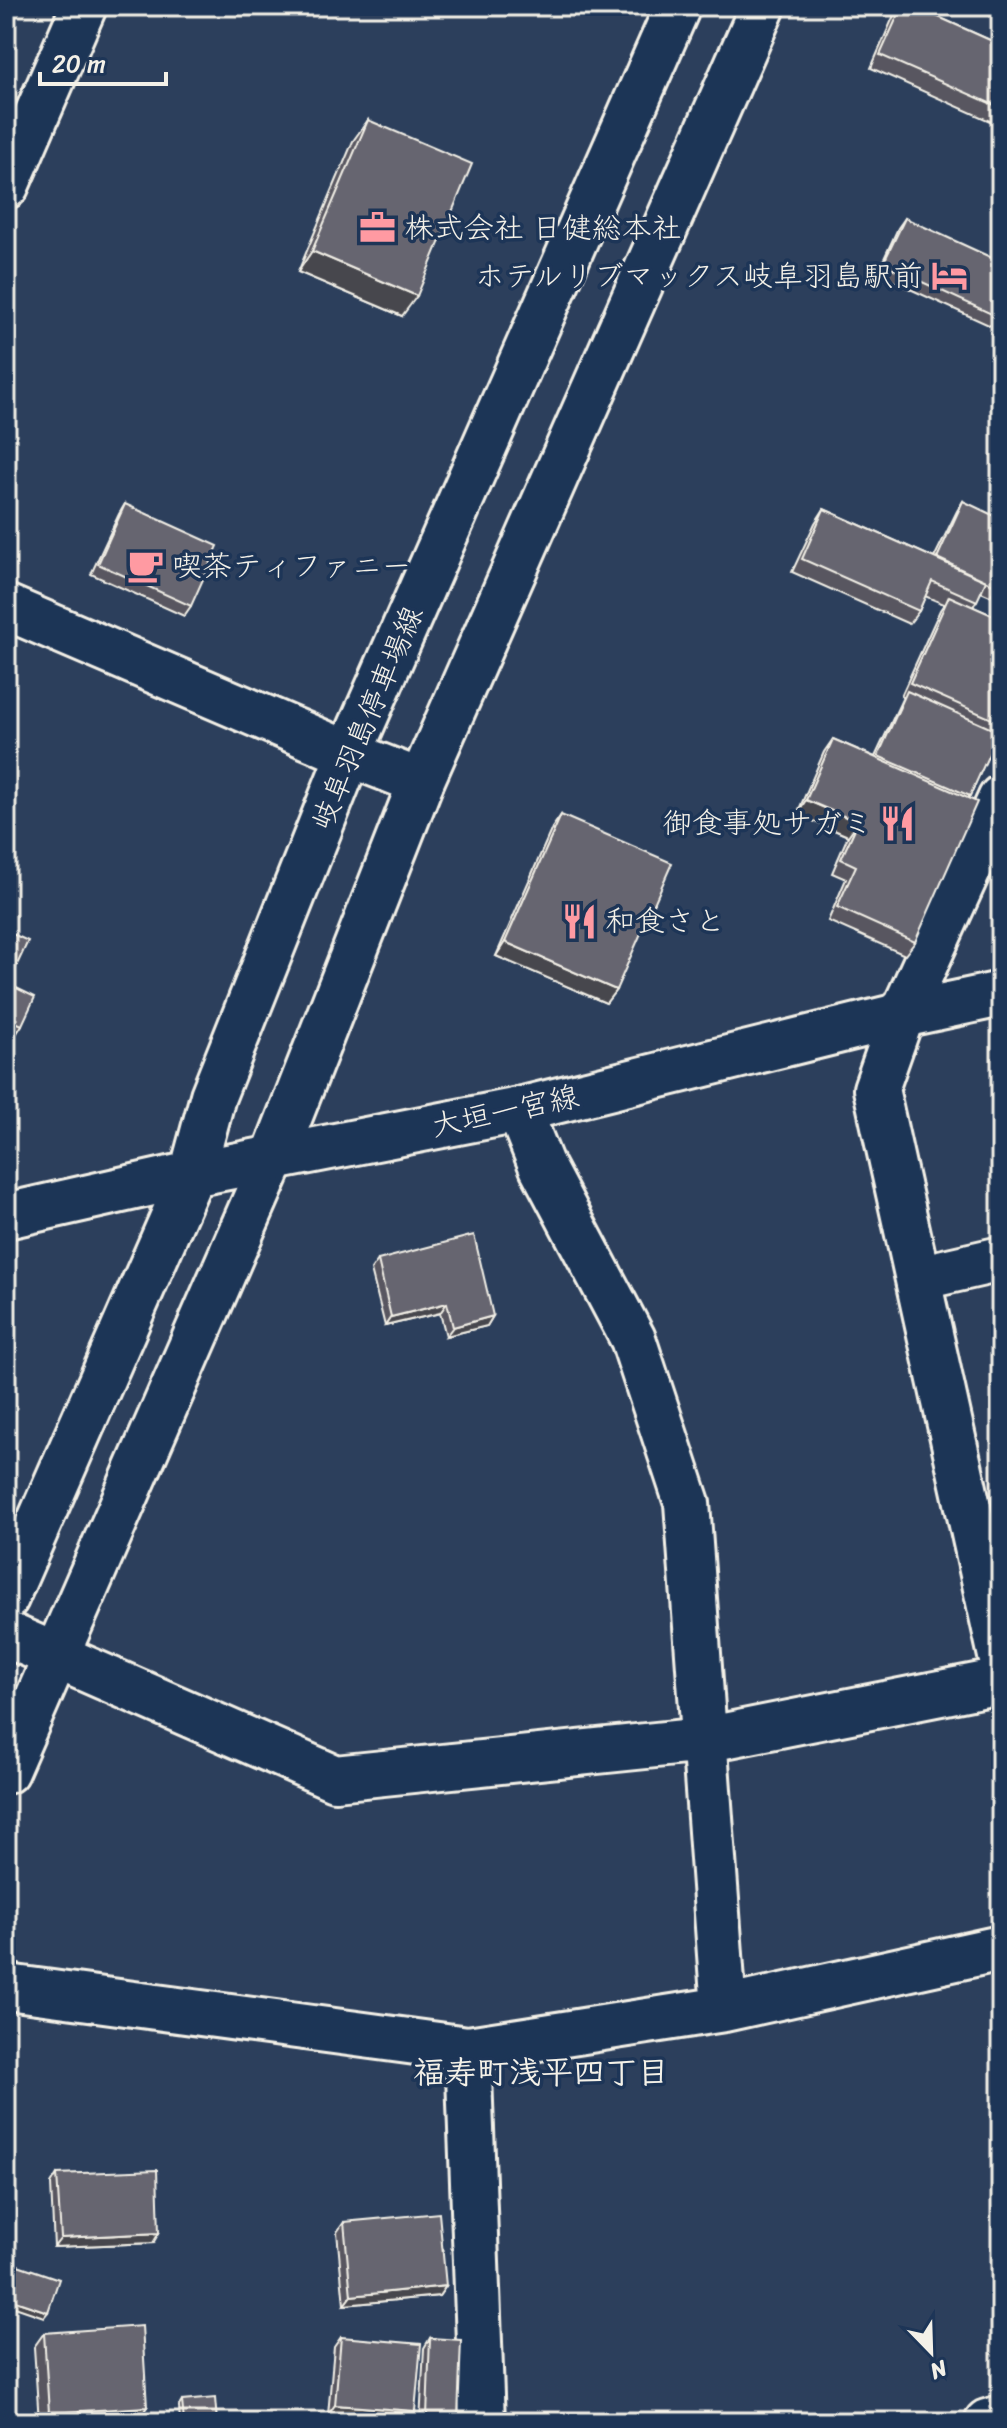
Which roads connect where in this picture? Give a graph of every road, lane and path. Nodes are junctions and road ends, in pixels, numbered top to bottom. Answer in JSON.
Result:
{"nodes":[{"id":1,"x":84,"y":6,"type":"edge"},
{"id":2,"x":678,"y":6,"type":"edge"},
{"id":3,"x":763,"y":6,"type":"edge"},
{"id":4,"x":6,"y":186,"type":"edge"},
{"id":5,"x":6,"y":607,"type":"edge"},
{"id":6,"x":349,"y":754,"type":"junction"},
{"id":7,"x":421,"y":782,"type":"junction"},
{"id":8,"x":1001,"y":798,"type":"edge"},
{"id":9,"x":1001,"y":994,"type":"edge"},
{"id":10,"x":902,"y":1015,"type":"junction"},
{"id":11,"x":519,"y":1110,"type":"junction"},
{"id":12,"x":273,"y":1159,"type":"junction"},
{"id":13,"x":192,"y":1174,"type":"junction"},
{"id":14,"x":6,"y":1216,"type":"edge"},
{"id":15,"x":1001,"y":1259,"type":"edge"},
{"id":16,"x":918,"y":1278,"type":"junction"},
{"id":17,"x":992,"y":1578,"type":"edge"},
{"id":18,"x":6,"y":1598,"type":"edge"},
{"id":19,"x":6,"y":1634,"type":"edge"},
{"id":20,"x":57,"y":1656,"type":"junction"},
{"id":21,"x":1001,"y":1656,"type":"edge"},
{"id":22,"x":1001,"y":1681,"type":"edge"},
{"id":23,"x":704,"y":1740,"type":"junction"},
{"id":24,"x":6,"y":1771,"type":"edge"},
{"id":25,"x":1001,"y":1948,"type":"edge"},
{"id":26,"x":6,"y":1985,"type":"edge"},
{"id":27,"x":724,"y":2009,"type":"junction"},
{"id":28,"x":468,"y":2049,"type":"junction"},
{"id":29,"x":1001,"y":2418,"type":"edge"},
{"id":30,"x":482,"y":2422,"type":"edge"},
{"id":31,"x":987,"y":2422,"type":"edge"}],
"edges":[{"from":1,"to":4,"type":"street"},
{"from":2,"to":6,"type":"street","name":"岐阜羽島停車場線"},
{"from":3,"to":7,"type":"street"},
{"from":5,"to":6,"type":"street"},
{"from":6,"to":7,"type":"street"},
{"from":6,"to":13,"type":"street","name":"岐阜羽島停車場線"},
{"from":7,"to":12,"type":"street"},
{"from":8,"to":10,"type":"street"},
{"from":9,"to":10,"type":"street","name":"大垣一宮線"},
{"from":10,"to":11,"type":"street","name":"大垣一宮線"},
{"from":10,"to":16,"type":"street"},
{"from":11,"to":12,"type":"street","name":"大垣一宮線"},
{"from":11,"to":23,"type":"street"},
{"from":12,"to":13,"type":"street","name":"大垣一宮線"},
{"from":12,"to":20,"type":"street"},
{"from":13,"to":14,"type":"street","name":"大垣一宮線"},
{"from":13,"to":18,"type":"street","name":"岐阜羽島停車場線"},
{"from":15,"to":16,"type":"street"},
{"from":16,"to":17,"type":"street"},
{"from":17,"to":21,"type":"street"},
{"from":19,"to":20,"type":"street"},
{"from":20,"to":23,"type":"street"},
{"from":20,"to":24,"type":"street"},
{"from":22,"to":23,"type":"street"},
{"from":23,"to":27,"type":"street"},
{"from":25,"to":27,"type":"street"},
{"from":26,"to":28,"type":"street"},
{"from":27,"to":28,"type":"street"},
{"from":28,"to":30,"type":"street"},
{"from":29,"to":31,"type":"street"}]}
